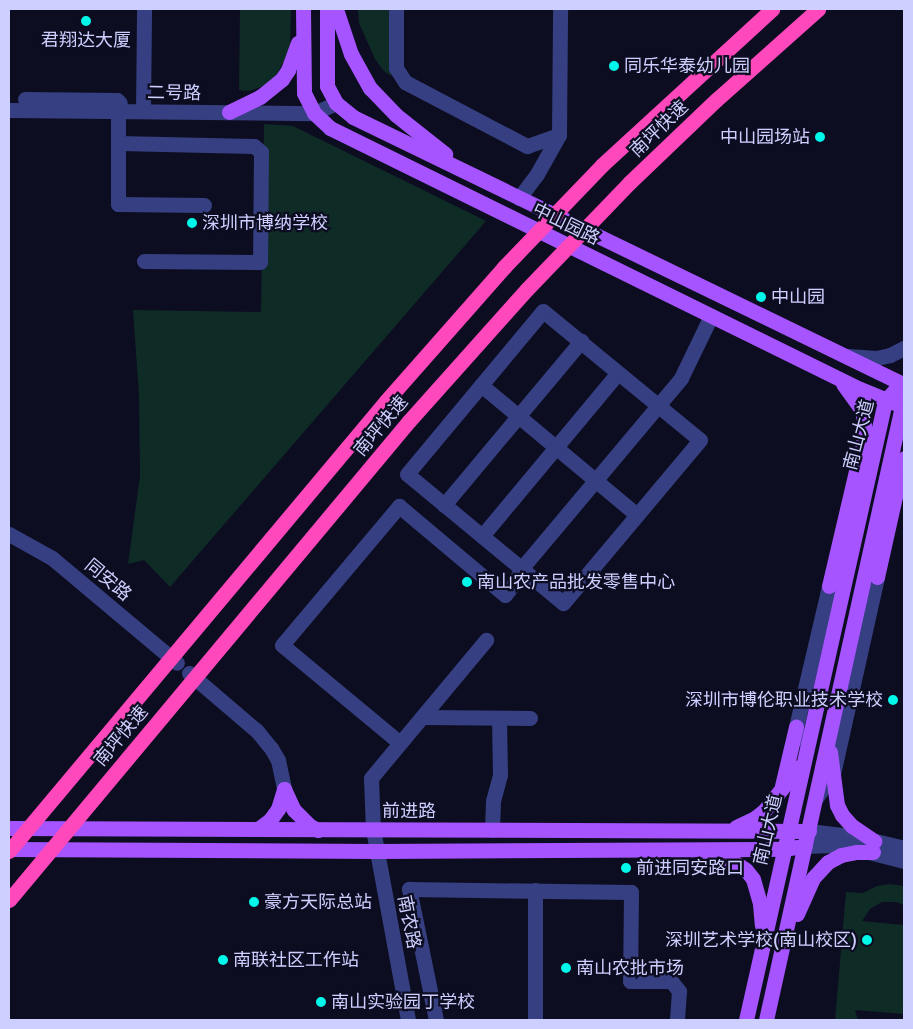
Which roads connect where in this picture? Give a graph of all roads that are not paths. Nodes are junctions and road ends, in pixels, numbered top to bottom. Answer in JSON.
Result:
{"nodes":[{"id":1,"x":144,"y":9,"type":"edge"},
{"id":2,"x":328,"y":9,"type":"edge"},
{"id":3,"x":336,"y":9,"type":"edge"},
{"id":4,"x":396,"y":9,"type":"edge"},
{"id":5,"x":560,"y":9,"type":"edge"},
{"id":6,"x":772,"y":9,"type":"edge"},
{"id":7,"x":818,"y":9,"type":"edge"},
{"id":8,"x":303,"y":14,"type":"edge"},
{"id":9,"x":26,"y":99,"type":"dead end"},
{"id":10,"x":336,"y":103,"type":"junction"},
{"id":11,"x":9,"y":110,"type":"edge"},
{"id":12,"x":130,"y":111,"type":"junction"},
{"id":13,"x":229,"y":112,"type":"junction"},
{"id":14,"x":314,"y":112,"type":"junction"},
{"id":15,"x":559,"y":135,"type":"junction"},
{"id":16,"x":118,"y":143,"type":"junction"},
{"id":17,"x":485,"y":182,"type":"junction"},
{"id":18,"x":519,"y":198,"type":"junction"},
{"id":19,"x":204,"y":205,"type":"dead end"},
{"id":20,"x":144,"y":261,"type":"dead end"},
{"id":21,"x":711,"y":316,"type":"junction"},
{"id":22,"x":580,"y":342,"type":"junction"},
{"id":23,"x":904,"y":348,"type":"edge"},
{"id":24,"x":843,"y":356,"type":"junction"},
{"id":25,"x":618,"y":373,"type":"junction"},
{"id":26,"x":834,"y":376,"type":"junction"},
{"id":27,"x":903,"y":381,"type":"edge"},
{"id":28,"x":482,"y":385,"type":"junction"},
{"id":29,"x":884,"y":401,"type":"junction"},
{"id":30,"x":658,"y":405,"type":"junction"},
{"id":31,"x":903,"y":406,"type":"edge"},
{"id":32,"x":518,"y":416,"type":"junction"},
{"id":33,"x":865,"y":433,"type":"junction"},
{"id":34,"x":556,"y":447,"type":"junction"},
{"id":35,"x":904,"y":458,"type":"edge"},
{"id":36,"x":900,"y":474,"type":"junction"},
{"id":37,"x":596,"y":480,"type":"junction"},
{"id":38,"x":849,"y":501,"type":"junction"},
{"id":39,"x":444,"y":505,"type":"junction"},
{"id":40,"x":637,"y":515,"type":"junction"},
{"id":41,"x":876,"y":520,"type":"junction"},
{"id":42,"x":9,"y":534,"type":"edge"},
{"id":43,"x":482,"y":536,"type":"junction"},
{"id":44,"x":852,"y":542,"type":"junction"},
{"id":45,"x":521,"y":569,"type":"junction"},
{"id":46,"x":877,"y":577,"type":"junction"},
{"id":47,"x":829,"y":586,"type":"junction"},
{"id":48,"x":486,"y":640,"type":"dead end"},
{"id":49,"x":422,"y":717,"type":"junction"},
{"id":50,"x":500,"y":718,"type":"junction"},
{"id":51,"x":530,"y":718,"type":"dead end"},
{"id":52,"x":796,"y":728,"type":"junction"},
{"id":53,"x":829,"y":738,"type":"junction"},
{"id":54,"x":400,"y":743,"type":"junction"},
{"id":55,"x":803,"y":762,"type":"junction"},
{"id":56,"x":833,"y":774,"type":"junction"},
{"id":57,"x":284,"y":789,"type":"junction"},
{"id":58,"x":778,"y":795,"type":"junction"},
{"id":59,"x":816,"y":798,"type":"junction"},
{"id":60,"x":9,"y":828,"type":"edge"},
{"id":61,"x":258,"y":829,"type":"junction"},
{"id":62,"x":728,"y":829,"type":"junction"},
{"id":63,"x":788,"y":829,"type":"junction"},
{"id":64,"x":318,"y":830,"type":"junction"},
{"id":65,"x":373,"y":830,"type":"junction"},
{"id":66,"x":492,"y":830,"type":"junction"},
{"id":67,"x":809,"y":830,"type":"junction"},
{"id":68,"x":805,"y":846,"type":"junction"},
{"id":69,"x":874,"y":846,"type":"junction"},
{"id":70,"x":904,"y":848,"type":"edge"},
{"id":71,"x":783,"y":849,"type":"junction"},
{"id":72,"x":9,"y":850,"type":"edge"},
{"id":73,"x":675,"y":850,"type":"junction"},
{"id":74,"x":377,"y":851,"type":"junction"},
{"id":75,"x":904,"y":861,"type":"edge"},
{"id":76,"x":535,"y":890,"type":"junction"},
{"id":77,"x":9,"y":900,"type":"edge"},
{"id":78,"x":760,"y":952,"type":"junction"},
{"id":79,"x":782,"y":952,"type":"junction"},
{"id":80,"x":408,"y":1020,"type":"edge"},
{"id":81,"x":436,"y":1020,"type":"edge"},
{"id":82,"x":535,"y":1020,"type":"edge"},
{"id":83,"x":678,"y":1020,"type":"edge"},
{"id":84,"x":746,"y":1020,"type":"edge"},
{"id":85,"x":766,"y":1020,"type":"edge"}],
"edges":[{"from":1,"to":12,"type":"street"},
{"from":2,"to":10,"type":"main road"},
{"from":3,"to":17,"type":"main road"},
{"from":4,"to":15,"type":"street"},
{"from":5,"to":15,"type":"street"},
{"from":6,"to":72,"type":"highway","name":"南坪快速","bridge":true},
{"from":7,"to":77,"type":"highway","name":"南坪快速","bridge":true},
{"from":8,"to":13,"type":"main road"},
{"from":8,"to":14,"type":"main road","name":"中山园路"},
{"from":9,"to":12,"type":"street"},
{"from":10,"to":14,"type":"street","name":"二号路"},
{"from":10,"to":17,"type":"main road","name":"中山园路"},
{"from":11,"to":12,"type":"street","name":"二号路"},
{"from":12,"to":13,"type":"street","name":"二号路"},
{"from":12,"to":16,"type":"street"},
{"from":13,"to":14,"type":"street","name":"二号路"},
{"from":14,"to":21,"type":"main road","name":"中山园路"},
{"from":15,"to":18,"type":"street"},
{"from":16,"to":19,"type":"street"},
{"from":16,"to":20,"type":"street"},
{"from":17,"to":18,"type":"main road","name":"中山园路"},
{"from":18,"to":24,"type":"main road","name":"中山园路"},
{"from":21,"to":26,"type":"main road","name":"中山园路"},
{"from":21,"to":30,"type":"street"},
{"from":22,"to":25,"type":"street"},
{"from":22,"to":28,"type":"street"},
{"from":22,"to":32,"type":"street"},
{"from":23,"to":24,"type":"street"},
{"from":24,"to":27,"type":"main road","name":"中山园路"},
{"from":25,"to":30,"type":"street"},
{"from":25,"to":34,"type":"street"},
{"from":26,"to":29,"type":"main road","name":"中山园路"},
{"from":26,"to":33,"type":"main road"},
{"from":27,"to":29,"type":"main road","name":"南山大道"},
{"from":27,"to":31,"type":"main road","name":"南山大道"},
{"from":28,"to":32,"type":"street"},
{"from":28,"to":39,"type":"street"},
{"from":29,"to":31,"type":"main road","name":"中山园路"},
{"from":29,"to":33,"type":"main road"},
{"from":29,"to":44,"type":"main road","name":"南山大道"},
{"from":30,"to":37,"type":"street"},
{"from":30,"to":40,"type":"street"},
{"from":31,"to":41,"type":"main road","name":"南山大道"},
{"from":32,"to":34,"type":"street"},
{"from":32,"to":39,"type":"street"},
{"from":33,"to":38,"type":"main road"},
{"from":34,"to":37,"type":"street"},
{"from":34,"to":43,"type":"street"},
{"from":35,"to":36,"type":"main road"},
{"from":36,"to":41,"type":"main road"},
{"from":36,"to":46,"type":"main road"},
{"from":37,"to":40,"type":"street"},
{"from":37,"to":45,"type":"street"},
{"from":38,"to":44,"type":"main road"},
{"from":38,"to":47,"type":"main road"},
{"from":39,"to":43,"type":"street"},
{"from":40,"to":45,"type":"street"},
{"from":41,"to":46,"type":"street"},
{"from":41,"to":53,"type":"main road","name":"南山大道"},
{"from":42,"to":57,"type":"street","name":"同安路"},
{"from":43,"to":45,"type":"street"},
{"from":44,"to":47,"type":"street"},
{"from":44,"to":55,"type":"main road","name":"南山大道"},
{"from":45,"to":54,"type":"street"},
{"from":46,"to":56,"type":"street"},
{"from":47,"to":52,"type":"street"},
{"from":48,"to":49,"type":"street","name":"南农路"},
{"from":49,"to":50,"type":"street"},
{"from":49,"to":54,"type":"street","name":"南农路"},
{"from":50,"to":51,"type":"street"},
{"from":50,"to":66,"type":"street"},
{"from":52,"to":55,"type":"street"},
{"from":52,"to":58,"type":"main road"},
{"from":53,"to":56,"type":"main road"},
{"from":53,"to":59,"type":"main road","name":"南山大道"},
{"from":54,"to":65,"type":"street","name":"南农路"},
{"from":55,"to":58,"type":"main road"},
{"from":55,"to":63,"type":"main road","name":"南山大道"},
{"from":56,"to":59,"type":"street"},
{"from":56,"to":69,"type":"main road"},
{"from":57,"to":61,"type":"main road"},
{"from":57,"to":64,"type":"main road"},
{"from":58,"to":62,"type":"main road"},
{"from":59,"to":67,"type":"main road","name":"南山大道"},
{"from":60,"to":61,"type":"main road","name":"前进路"},
{"from":61,"to":64,"type":"main road","name":"前进路"},
{"from":62,"to":63,"type":"main road","name":"前进路"},
{"from":62,"to":66,"type":"main road","name":"前进路"},
{"from":63,"to":67,"type":"main road","name":"前进路"},
{"from":63,"to":71,"type":"main road","name":"南山大道"},
{"from":64,"to":65,"type":"main road","name":"前进路"},
{"from":65,"to":66,"type":"main road","name":"前进路"},
{"from":65,"to":74,"type":"street","name":"南农路"},
{"from":67,"to":68,"type":"main road","name":"南山大道"},
{"from":67,"to":69,"type":"street"},
{"from":68,"to":69,"type":"street"},
{"from":68,"to":71,"type":"main road"},
{"from":68,"to":79,"type":"main road","name":"南山大道"},
{"from":69,"to":70,"type":"street"},
{"from":69,"to":75,"type":"street"},
{"from":69,"to":79,"type":"main road"},
{"from":71,"to":73,"type":"main road"},
{"from":71,"to":78,"type":"main road","name":"南山大道"},
{"from":72,"to":74,"type":"main road"},
{"from":73,"to":74,"type":"main road"},
{"from":73,"to":78,"type":"main road"},
{"from":74,"to":80,"type":"street","name":"南农路"},
{"from":76,"to":81,"type":"street"},
{"from":76,"to":82,"type":"street"},
{"from":76,"to":83,"type":"street"},
{"from":78,"to":84,"type":"main road","name":"南山大道"},
{"from":79,"to":85,"type":"main road","name":"南山大道"}]}
